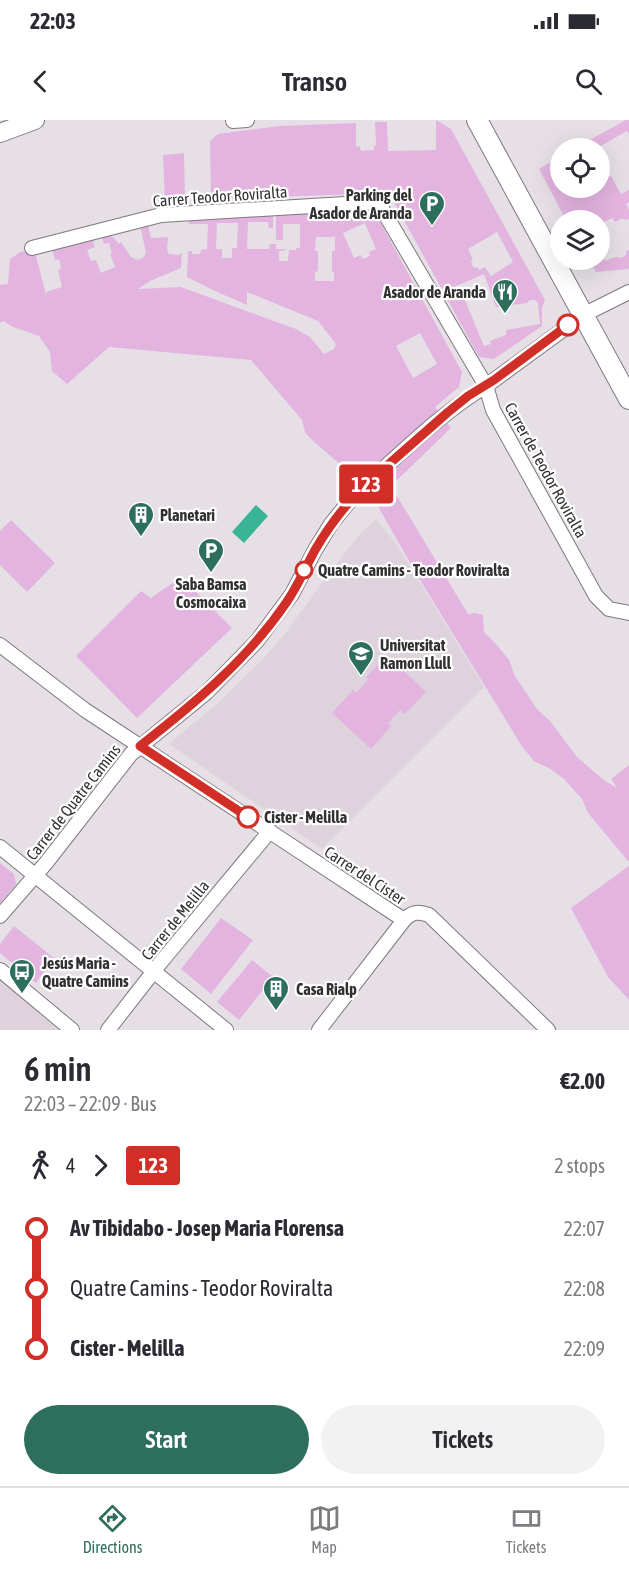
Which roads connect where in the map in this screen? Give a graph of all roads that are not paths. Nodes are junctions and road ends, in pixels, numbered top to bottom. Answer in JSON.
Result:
{"nodes":[{"id":1,"x":34,"y":120,"type":"edge"},
{"id":2,"x":247,"y":120,"type":"edge"},
{"id":3,"x":477,"y":120,"type":"edge"},
{"id":4,"x":233,"y":121,"type":"edge"},
{"id":5,"x":0,"y":133,"type":"edge"},
{"id":6,"x":378,"y":202,"type":"joint"},
{"id":7,"x":33,"y":248,"type":"dead end"},
{"id":8,"x":629,"y":292,"type":"edge"},
{"id":9,"x":583,"y":315,"type":"junction"},
{"id":10,"x":486,"y":386,"type":"junction"},
{"id":11,"x":629,"y":399,"type":"edge"},
{"id":12,"x":628,"y":613,"type":"edge"},
{"id":13,"x":0,"y":645,"type":"edge"},
{"id":14,"x":140,"y":746,"type":"junction"},
{"id":15,"x":270,"y":831,"type":"junction"},
{"id":16,"x":0,"y":847,"type":"edge"},
{"id":17,"x":35,"y":876,"type":"junction"},
{"id":18,"x":0,"y":916,"type":"edge"},
{"id":19,"x":404,"y":920,"type":"junction"},
{"id":20,"x":0,"y":970,"type":"edge"},
{"id":21,"x":154,"y":972,"type":"junction"},
{"id":22,"x":72,"y":1030,"type":"edge"},
{"id":23,"x":108,"y":1030,"type":"edge"},
{"id":24,"x":226,"y":1030,"type":"edge"},
{"id":25,"x":319,"y":1030,"type":"edge"},
{"id":26,"x":548,"y":1030,"type":"edge"}],
"edges":[{"from":1,"to":5,"type":"street"},
{"from":2,"to":4,"type":"street"},
{"from":3,"to":9,"type":"main road"},
{"from":6,"to":7,"type":"street","name":"Carrer Teodor Roviralta"},
{"from":6,"to":10,"type":"street","name":"Carrer de Teodor Roviralta"},
{"from":8,"to":9,"type":"street","name":"Carrer de Quatre Camins"},
{"from":9,"to":10,"type":"street","name":"Carrer de Quatre Camins"},
{"from":9,"to":11,"type":"main road"},
{"from":10,"to":12,"type":"street","name":"Carrer de Teodor Roviralta"},
{"from":10,"to":14,"type":"street","name":"Carrer de Quatre Camins"},
{"from":13,"to":14,"type":"street","name":"Carrer del Cister"},
{"from":14,"to":15,"type":"street","name":"Carrer del Cister"},
{"from":14,"to":17,"type":"street","name":"Carrer de Quatre Camins"},
{"from":15,"to":19,"type":"street","name":"Carrer del Cister"},
{"from":15,"to":21,"type":"street","name":"Carrer de Melilla"},
{"from":16,"to":17,"type":"street"},
{"from":17,"to":18,"type":"street","name":"Carrer de Quatre Camins"},
{"from":17,"to":21,"type":"street"},
{"from":19,"to":25,"type":"street"},
{"from":19,"to":26,"type":"street","name":"Carrer del Cister"},
{"from":20,"to":22,"type":"street"},
{"from":21,"to":23,"type":"street","name":"Carrer de Melilla"},
{"from":21,"to":24,"type":"street"}]}
